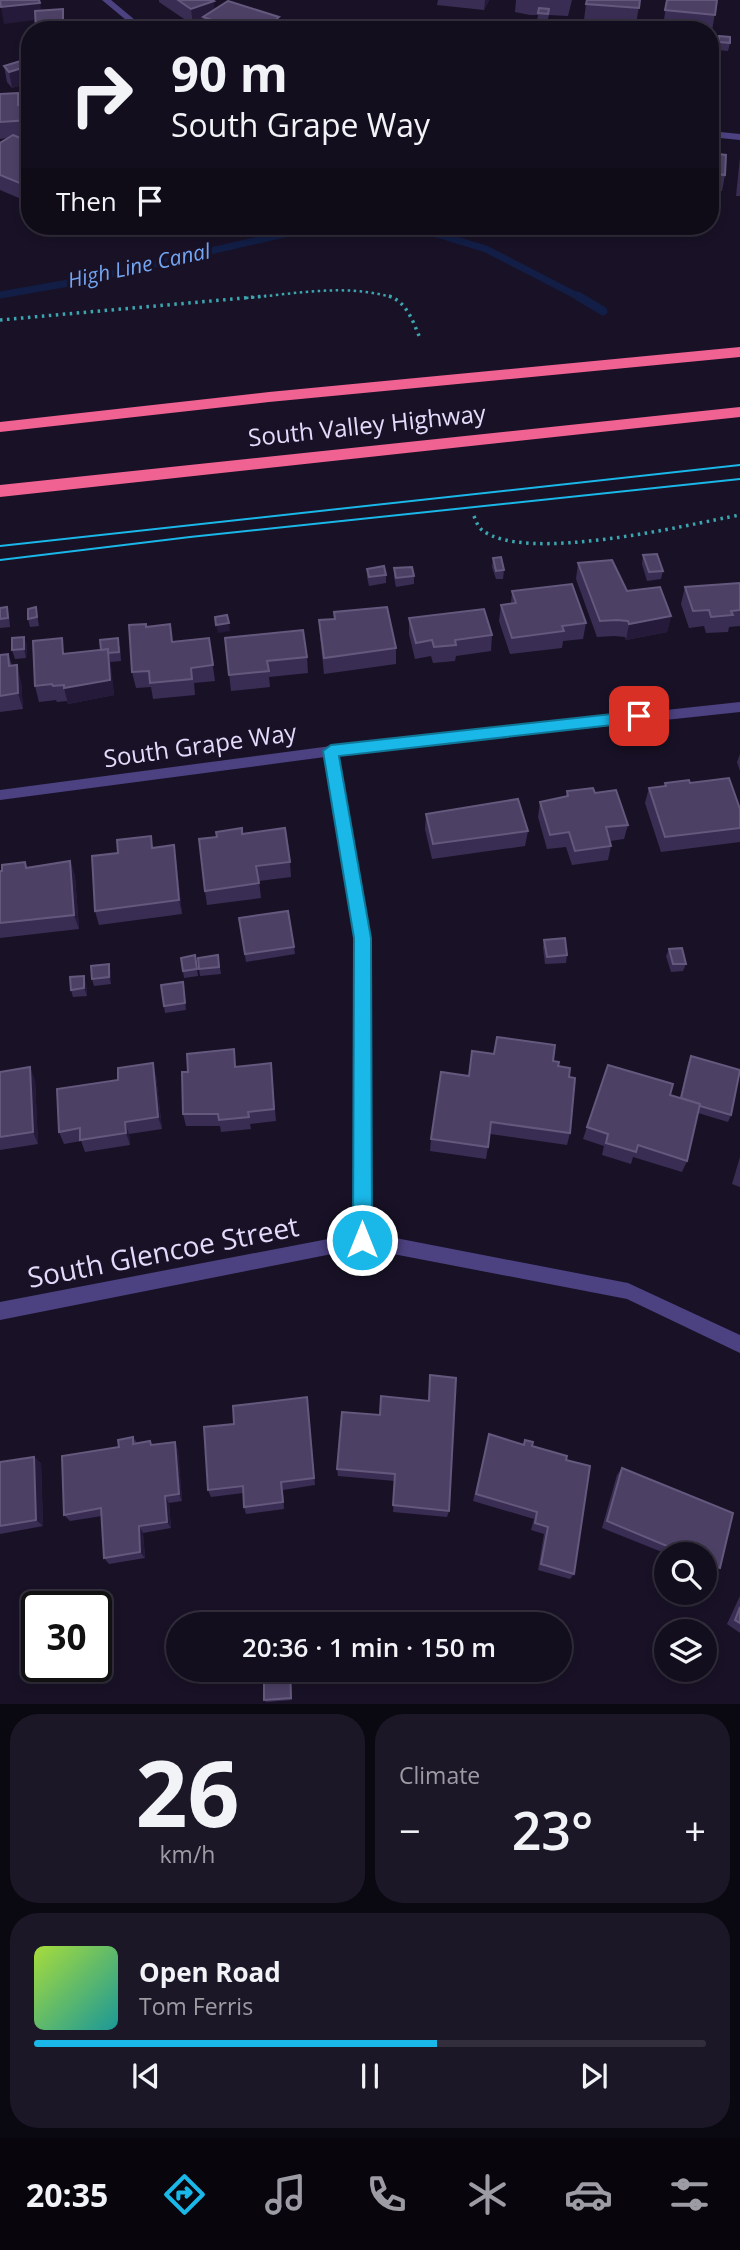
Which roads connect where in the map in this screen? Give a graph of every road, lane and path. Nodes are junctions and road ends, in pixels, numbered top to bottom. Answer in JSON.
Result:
{"nodes":[{"id":1,"x":106,"y":0,"type":"edge"},
{"id":2,"x":132,"y":21,"type":"edge"},
{"id":3,"x":719,"y":135,"type":"edge"},
{"id":4,"x":740,"y":137,"type":"edge"},
{"id":5,"x":0,"y":320,"type":"edge"},
{"id":6,"x":420,"y":338,"type":"dead end"},
{"id":7,"x":740,"y":352,"type":"edge"},
{"id":8,"x":740,"y":412,"type":"edge"},
{"id":9,"x":0,"y":427,"type":"edge"},
{"id":10,"x":0,"y":491,"type":"edge"},
{"id":11,"x":740,"y":515,"type":"edge"},
{"id":12,"x":474,"y":516,"type":"dead end"},
{"id":13,"x":740,"y":707,"type":"edge"},
{"id":14,"x":331,"y":751,"type":"junction"},
{"id":15,"x":0,"y":795,"type":"edge"},
{"id":16,"x":362,"y":1240,"type":"junction"},
{"id":17,"x":0,"y":1311,"type":"edge"},
{"id":18,"x":740,"y":1343,"type":"edge"}],
"edges":[{"from":1,"to":2,"type":"street"},
{"from":3,"to":4,"type":"street"},
{"from":5,"to":6,"type":"path"},
{"from":7,"to":9,"type":"highway","name":"South Valley Highway"},
{"from":8,"to":10,"type":"highway","name":"South Valley Highway"},
{"from":11,"to":12,"type":"path"},
{"from":13,"to":14,"type":"street","name":"South Grape Way"},
{"from":14,"to":15,"type":"street","name":"South Grape Way"},
{"from":14,"to":16,"type":"street"},
{"from":16,"to":17,"type":"street","name":"South Glencoe Street"},
{"from":16,"to":18,"type":"street","name":"South Glencoe Street"}]}
